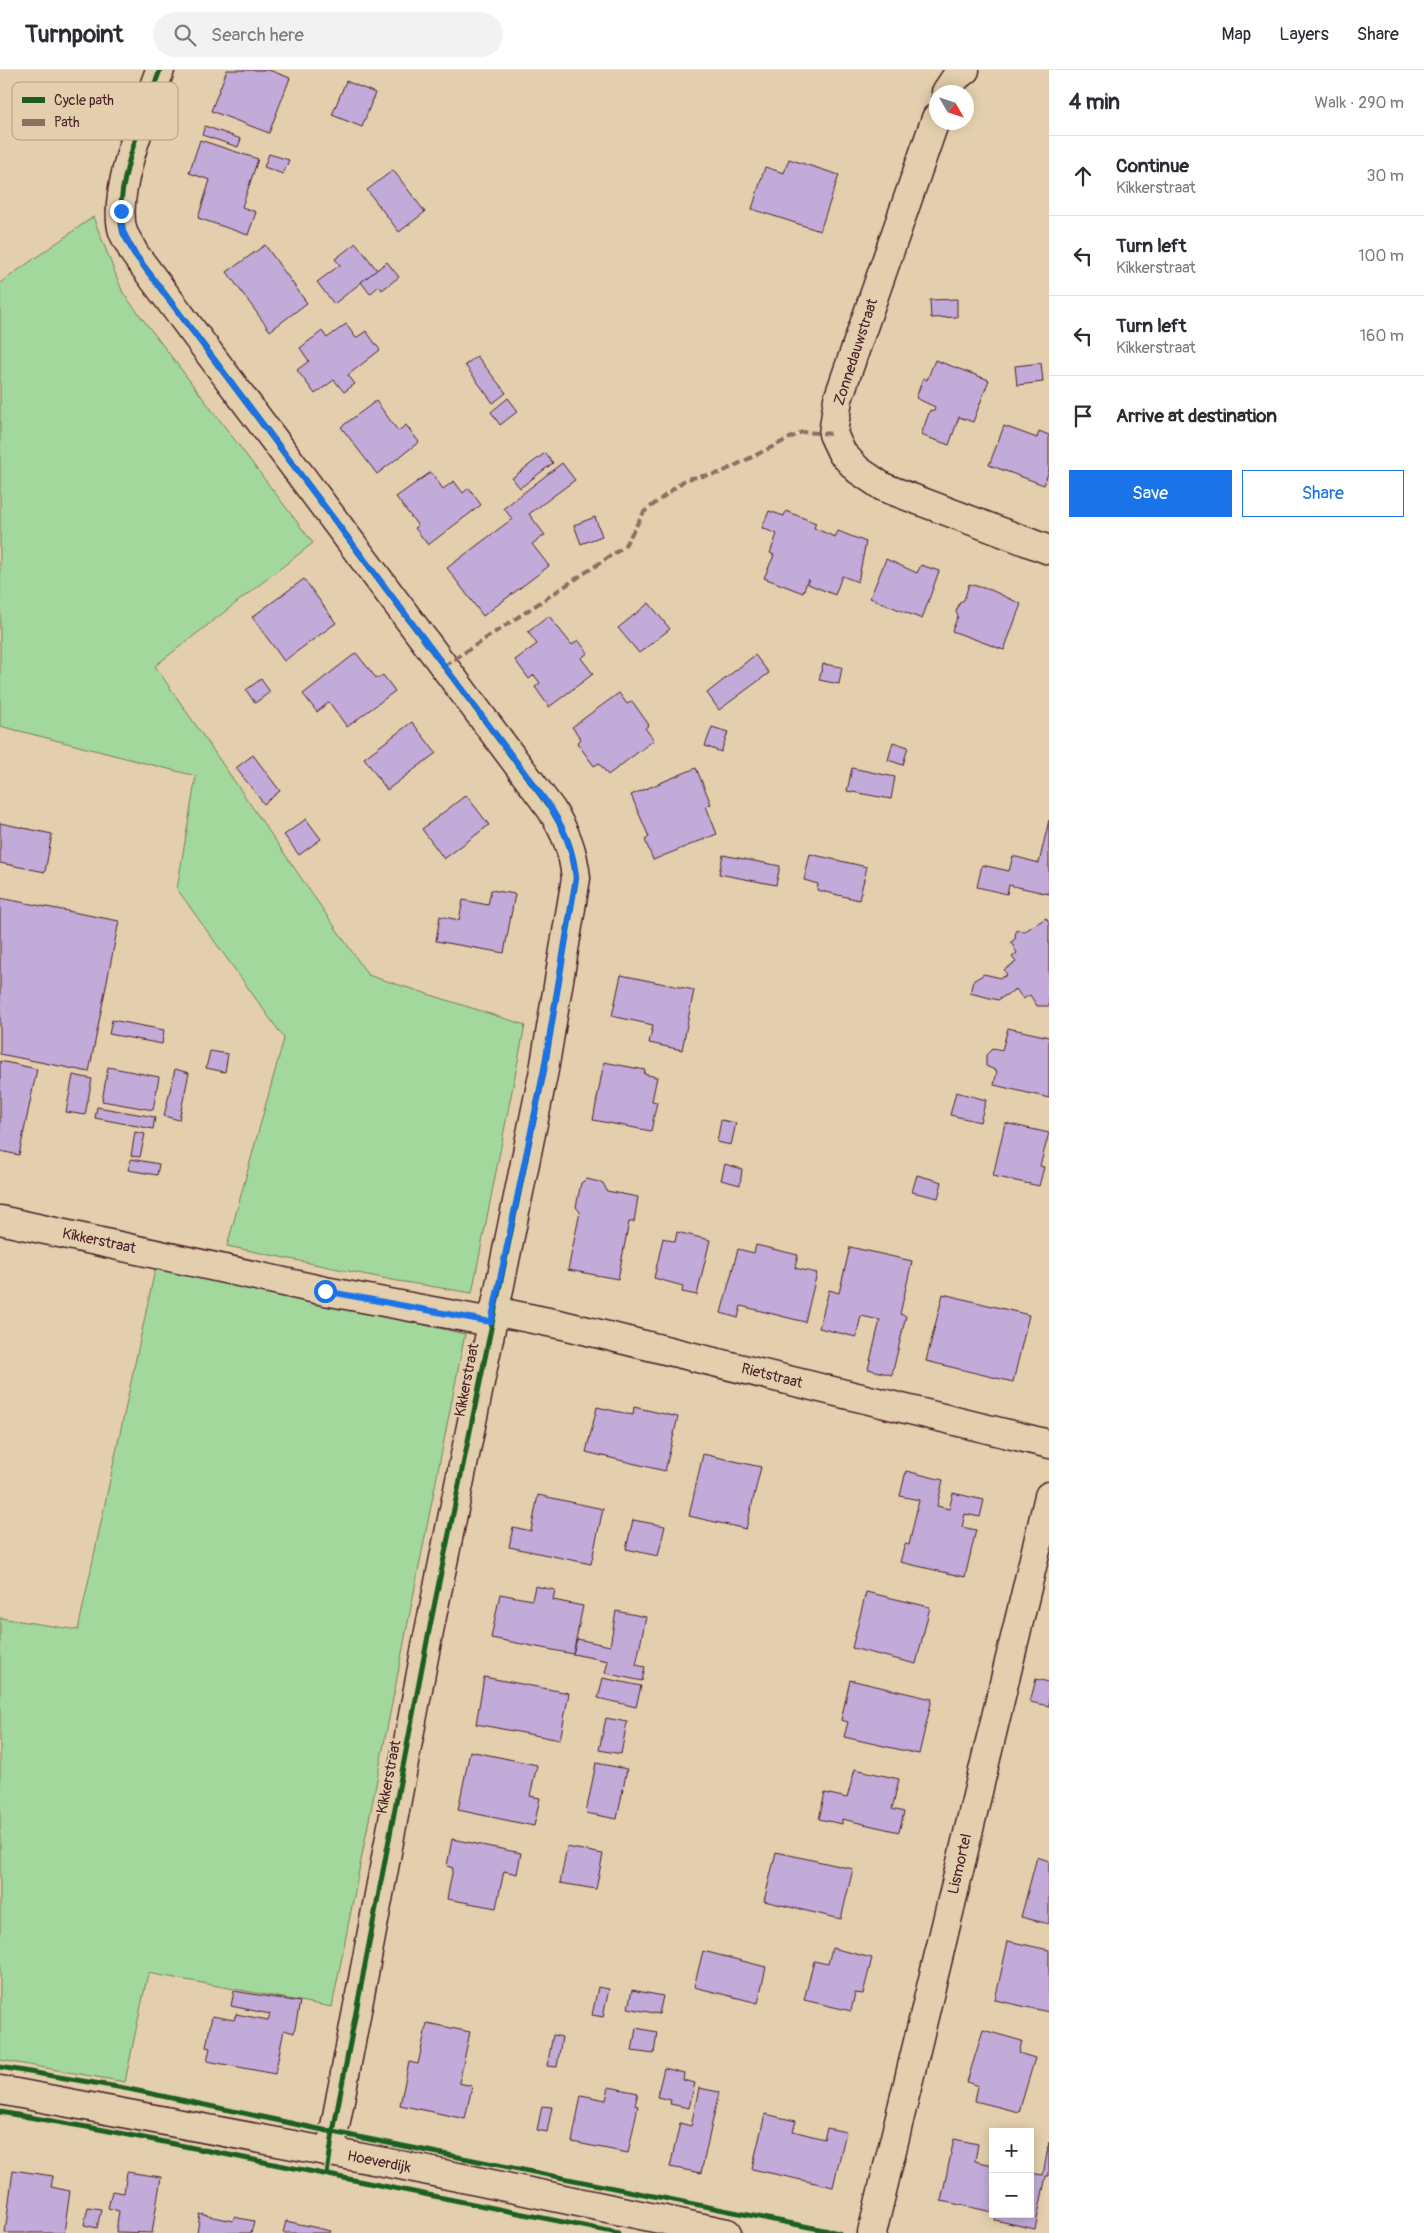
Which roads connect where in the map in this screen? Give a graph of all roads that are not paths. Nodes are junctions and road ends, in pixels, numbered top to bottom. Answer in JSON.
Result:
{"nodes":[{"id":1,"x":160,"y":70,"type":"edge"},
{"id":2,"x":965,"y":70,"type":"edge"},
{"id":3,"x":156,"y":82,"type":"edge"},
{"id":4,"x":951,"y":85,"type":"edge"},
{"id":5,"x":932,"y":130,"type":"edge"},
{"id":6,"x":135,"y":140,"type":"edge"},
{"id":7,"x":1049,"y":550,"type":"edge"},
{"id":8,"x":0,"y":1220,"type":"edge"},
{"id":9,"x":492,"y":1316,"type":"junction"},
{"id":10,"x":1049,"y":1444,"type":"edge"},
{"id":11,"x":1049,"y":1496,"type":"edge"},
{"id":12,"x":1038,"y":1594,"type":"edge"},
{"id":13,"x":0,"y":2090,"type":"edge"},
{"id":14,"x":330,"y":2152,"type":"junction"},
{"id":15,"x":727,"y":2233,"type":"edge"},
{"id":16,"x":872,"y":2233,"type":"edge"}],
"edges":[{"from":1,"to":3,"type":"street","name":"Kikkerstraat"},
{"from":2,"to":4,"type":"street"},
{"from":5,"to":7,"type":"street","name":"Zonnedauwstraat"},
{"from":6,"to":9,"type":"street","name":"Kikkerstraat"},
{"from":8,"to":9,"type":"street","name":"Kikkerstraat"},
{"from":9,"to":10,"type":"street","name":"Rietstraat"},
{"from":9,"to":14,"type":"street","name":"Kikkerstraat"},
{"from":11,"to":12,"type":"street","name":"Lismortel"},
{"from":12,"to":16,"type":"street","name":"Lismortel"},
{"from":13,"to":14,"type":"street","name":"Hoeverdijk"},
{"from":14,"to":15,"type":"street","name":"Hoeverdijk"}]}
